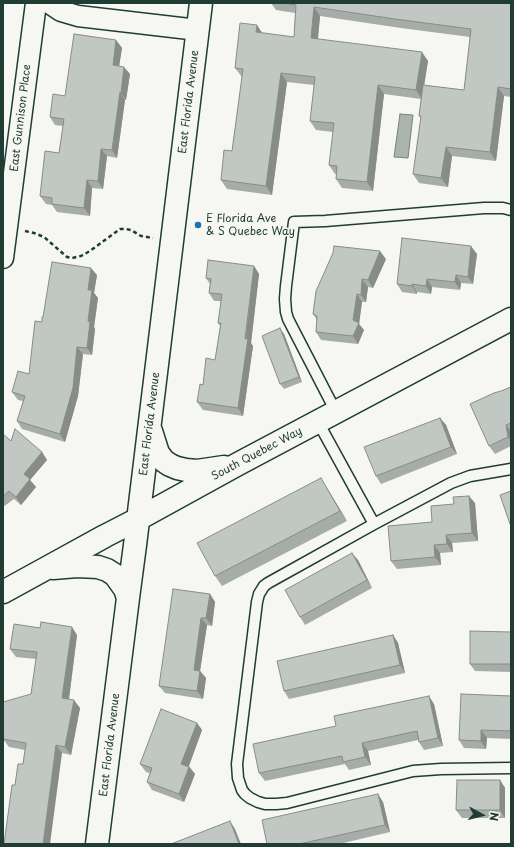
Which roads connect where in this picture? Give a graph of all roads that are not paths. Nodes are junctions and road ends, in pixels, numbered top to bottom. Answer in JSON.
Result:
{"nodes":[{"id":1,"x":36,"y":3,"type":"edge"},
{"id":2,"x":49,"y":3,"type":"edge"},
{"id":3,"x":201,"y":3,"type":"edge"},
{"id":4,"x":198,"y":30,"type":"junction"},
{"id":5,"x":511,"y":210,"type":"edge"},
{"id":6,"x":3,"y":258,"type":"edge"},
{"id":7,"x":511,"y":319,"type":"edge"},
{"id":8,"x":327,"y":417,"type":"junction"},
{"id":9,"x":150,"y":426,"type":"junction"},
{"id":10,"x":238,"y":464,"type":"junction"},
{"id":11,"x":511,"y":469,"type":"edge"},
{"id":12,"x":138,"y":519,"type":"junction"},
{"id":13,"x":374,"y":524,"type":"junction"},
{"id":14,"x":41,"y":571,"type":"junction"},
{"id":15,"x":3,"y":592,"type":"edge"},
{"id":16,"x":128,"y":598,"type":"junction"},
{"id":17,"x":511,"y":768,"type":"edge"},
{"id":18,"x":97,"y":844,"type":"edge"}],
"edges":[{"from":1,"to":6,"type":"street","name":"East Gunnison Place"},
{"from":2,"to":4,"type":"street"},
{"from":3,"to":4,"type":"street","name":"East Florida Avenue"},
{"from":4,"to":9,"type":"street","name":"East Florida Avenue"},
{"from":5,"to":8,"type":"lane"},
{"from":7,"to":8,"type":"street","name":"South Quebec Way"},
{"from":8,"to":10,"type":"street","name":"South Quebec Way"},
{"from":8,"to":13,"type":"lane"},
{"from":9,"to":10,"type":"street"},
{"from":9,"to":12,"type":"street","name":"East Florida Avenue"},
{"from":10,"to":12,"type":"street","name":"South Quebec Way"},
{"from":11,"to":13,"type":"lane"},
{"from":12,"to":14,"type":"street","name":"South Quebec Way"},
{"from":12,"to":16,"type":"street","name":"East Florida Avenue"},
{"from":13,"to":17,"type":"lane"},
{"from":14,"to":15,"type":"street","name":"South Quebec Way"},
{"from":14,"to":16,"type":"street"},
{"from":16,"to":18,"type":"street","name":"East Florida Avenue"}]}
